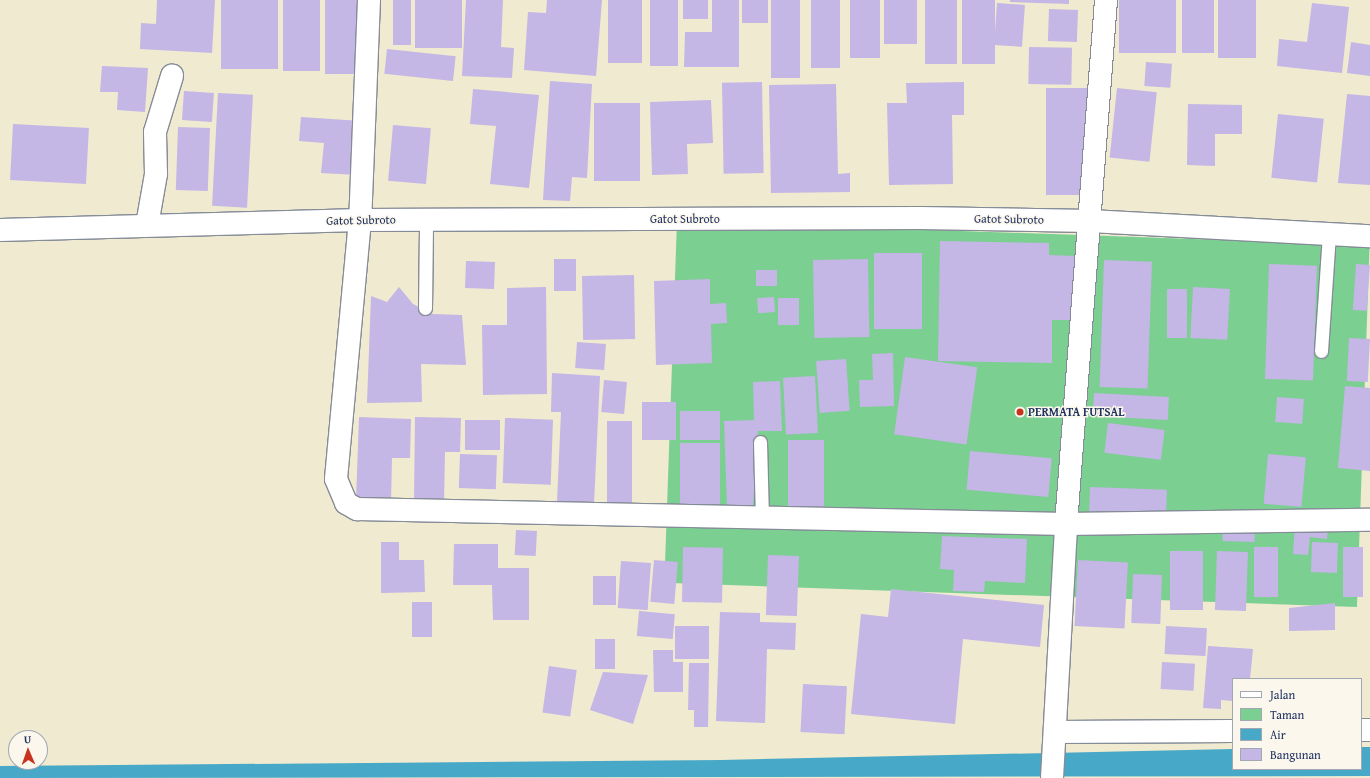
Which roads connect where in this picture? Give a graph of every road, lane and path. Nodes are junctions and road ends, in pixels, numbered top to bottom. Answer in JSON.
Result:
{"nodes":[{"id":1,"x":369,"y":0,"type":"edge"},
{"id":2,"x":1106,"y":0,"type":"edge"},
{"id":3,"x":172,"y":76,"type":"dead end"},
{"id":4,"x":360,"y":220,"type":"junction"},
{"id":5,"x":426,"y":220,"type":"junction"},
{"id":6,"x":1090,"y":221,"type":"junction"},
{"id":7,"x":148,"y":226,"type":"junction"},
{"id":8,"x":0,"y":230,"type":"edge"},
{"id":9,"x":1329,"y":234,"type":"junction"},
{"id":10,"x":1370,"y":236,"type":"edge"},
{"id":11,"x":425,"y":308,"type":"dead end"},
{"id":12,"x":1320,"y":351,"type":"dead end"},
{"id":13,"x":760,"y":442,"type":"dead end"},
{"id":14,"x":762,"y":518,"type":"junction"},
{"id":15,"x":1370,"y":520,"type":"edge"},
{"id":16,"x":1066,"y":524,"type":"junction"},
{"id":17,"x":1232,"y":731,"type":"edge"},
{"id":18,"x":1054,"y":742,"type":"junction"},
{"id":19,"x":1052,"y":778,"type":"edge"}],
"edges":[{"from":1,"to":4,"type":"street"},
{"from":2,"to":6,"type":"street"},
{"from":3,"to":7,"type":"street"},
{"from":4,"to":5,"type":"street","name":"Gatot Subroto"},
{"from":4,"to":7,"type":"street","name":"Gatot Subroto"},
{"from":4,"to":14,"type":"street"},
{"from":5,"to":6,"type":"street","name":"Gatot Subroto"},
{"from":5,"to":11,"type":"lane"},
{"from":6,"to":9,"type":"street","name":"Gatot Subroto"},
{"from":6,"to":16,"type":"street"},
{"from":7,"to":8,"type":"street","name":"Gatot Subroto"},
{"from":9,"to":10,"type":"street","name":"Gatot Subroto"},
{"from":9,"to":12,"type":"lane"},
{"from":13,"to":14,"type":"lane"},
{"from":14,"to":16,"type":"street"},
{"from":15,"to":16,"type":"street"},
{"from":16,"to":18,"type":"street"},
{"from":17,"to":18,"type":"street"},
{"from":18,"to":19,"type":"street"}]}
